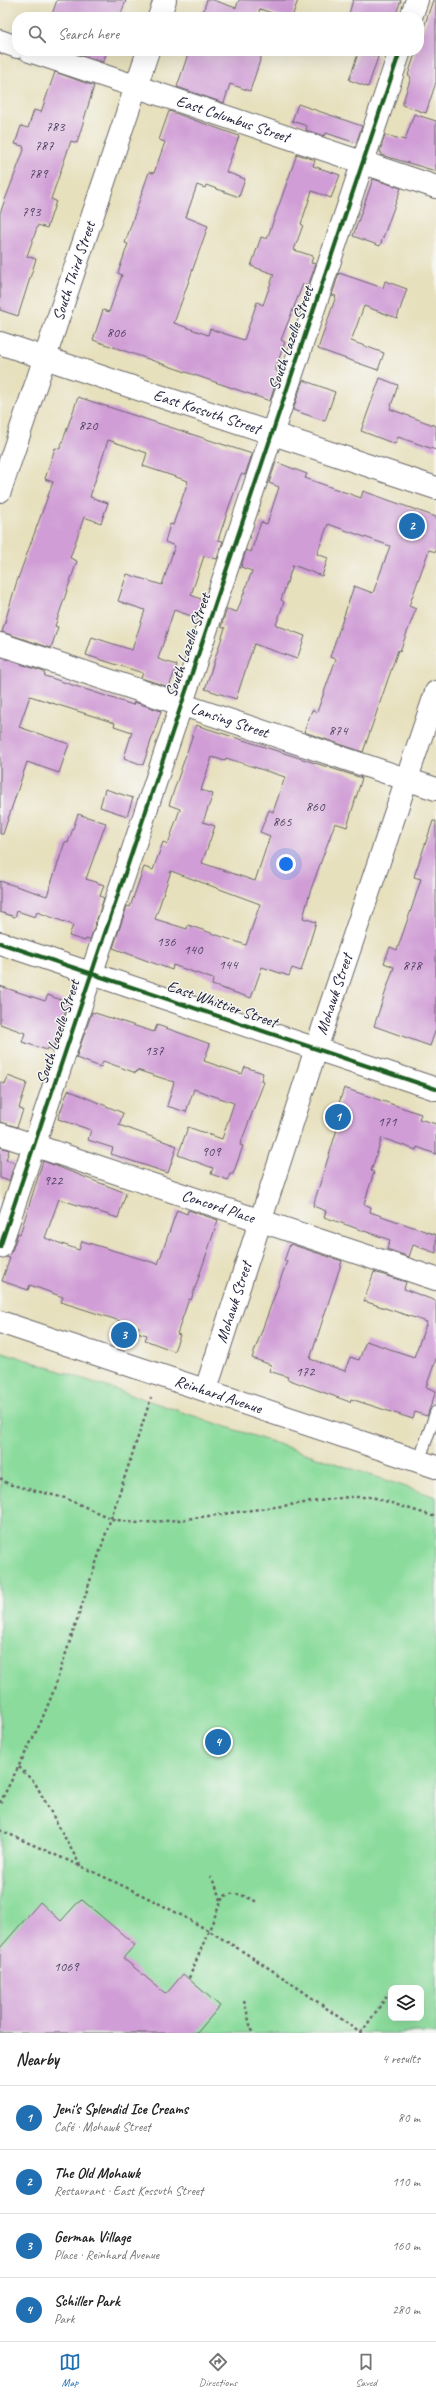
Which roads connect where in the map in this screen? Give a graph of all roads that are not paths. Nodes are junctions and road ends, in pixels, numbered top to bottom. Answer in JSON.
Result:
{"nodes":[{"id":1,"x":165,"y":0,"type":"edge"},
{"id":2,"x":417,"y":0,"type":"edge"},
{"id":3,"x":161,"y":12,"type":"edge"},
{"id":4,"x":413,"y":12,"type":"edge"},
{"id":5,"x":0,"y":41,"type":"edge"},
{"id":6,"x":12,"y":45,"type":"edge"},
{"id":7,"x":45,"y":56,"type":"edge"},
{"id":8,"x":146,"y":56,"type":"edge"},
{"id":9,"x":398,"y":56,"type":"edge"},
{"id":10,"x":136,"y":86,"type":"junction"},
{"id":11,"x":362,"y":163,"type":"junction"},
{"id":12,"x":436,"y":187,"type":"edge"},
{"id":13,"x":0,"y":343,"type":"edge"},
{"id":14,"x":45,"y":358,"type":"junction"},
{"id":15,"x":272,"y":433,"type":"junction"},
{"id":16,"x":436,"y":488,"type":"edge"},
{"id":17,"x":0,"y":491,"type":"edge"},
{"id":18,"x":0,"y":644,"type":"edge"},
{"id":19,"x":436,"y":692,"type":"edge"},
{"id":20,"x":181,"y":703,"type":"junction"},
{"id":21,"x":407,"y":780,"type":"junction"},
{"id":22,"x":436,"y":789,"type":"edge"},
{"id":23,"x":0,"y":943,"type":"edge"},
{"id":24,"x":91,"y":973,"type":"junction"},
{"id":25,"x":316,"y":1049,"type":"junction"},
{"id":26,"x":436,"y":1089,"type":"edge"},
{"id":27,"x":0,"y":1134,"type":"edge"},
{"id":28,"x":34,"y":1145,"type":"junction"},
{"id":29,"x":260,"y":1221,"type":"junction"},
{"id":30,"x":0,"y":1247,"type":"edge"},
{"id":31,"x":436,"y":1279,"type":"edge"},
{"id":32,"x":0,"y":1322,"type":"edge"},
{"id":33,"x":206,"y":1389,"type":"junction"},
{"id":34,"x":436,"y":1412,"type":"edge"},
{"id":35,"x":428,"y":1464,"type":"edge"}],
"edges":[{"from":1,"to":3,"type":"street"},
{"from":2,"to":4,"type":"street"},
{"from":5,"to":6,"type":"street"},
{"from":7,"to":10,"type":"street","name":"East Columbus Street"},
{"from":8,"to":10,"type":"street","name":"South Third Street"},
{"from":9,"to":11,"type":"street","name":"South Lazelle Street"},
{"from":10,"to":11,"type":"street","name":"East Columbus Street"},
{"from":10,"to":14,"type":"street","name":"South Third Street"},
{"from":11,"to":12,"type":"street","name":"East Columbus Street"},
{"from":11,"to":15,"type":"street","name":"South Lazelle Street"},
{"from":13,"to":14,"type":"street","name":"East Kossuth Street"},
{"from":14,"to":15,"type":"street","name":"East Kossuth Street"},
{"from":14,"to":17,"type":"street","name":"South Third Street"},
{"from":15,"to":16,"type":"street","name":"East Kossuth Street"},
{"from":15,"to":20,"type":"street","name":"South Lazelle Street"},
{"from":18,"to":20,"type":"street","name":"Lansing Street"},
{"from":19,"to":21,"type":"street","name":"Mohawk Street"},
{"from":20,"to":21,"type":"street","name":"Lansing Street"},
{"from":20,"to":24,"type":"street","name":"South Lazelle Street"},
{"from":21,"to":22,"type":"street","name":"Lansing Street"},
{"from":21,"to":25,"type":"street","name":"Mohawk Street"},
{"from":23,"to":24,"type":"street","name":"East Whittier Street"},
{"from":24,"to":25,"type":"street","name":"East Whittier Street"},
{"from":24,"to":28,"type":"street","name":"South Lazelle Street"},
{"from":25,"to":26,"type":"street","name":"East Whittier Street"},
{"from":25,"to":29,"type":"street","name":"Mohawk Street"},
{"from":27,"to":28,"type":"street","name":"Concord Place"},
{"from":28,"to":29,"type":"street","name":"Concord Place"},
{"from":28,"to":30,"type":"street","name":"South Lazelle Street"},
{"from":29,"to":31,"type":"street","name":"Concord Place"},
{"from":29,"to":33,"type":"street","name":"Mohawk Street"},
{"from":32,"to":33,"type":"street","name":"Reinhard Avenue"},
{"from":33,"to":35,"type":"street","name":"Reinhard Avenue"},
{"from":34,"to":35,"type":"lane"}]}
